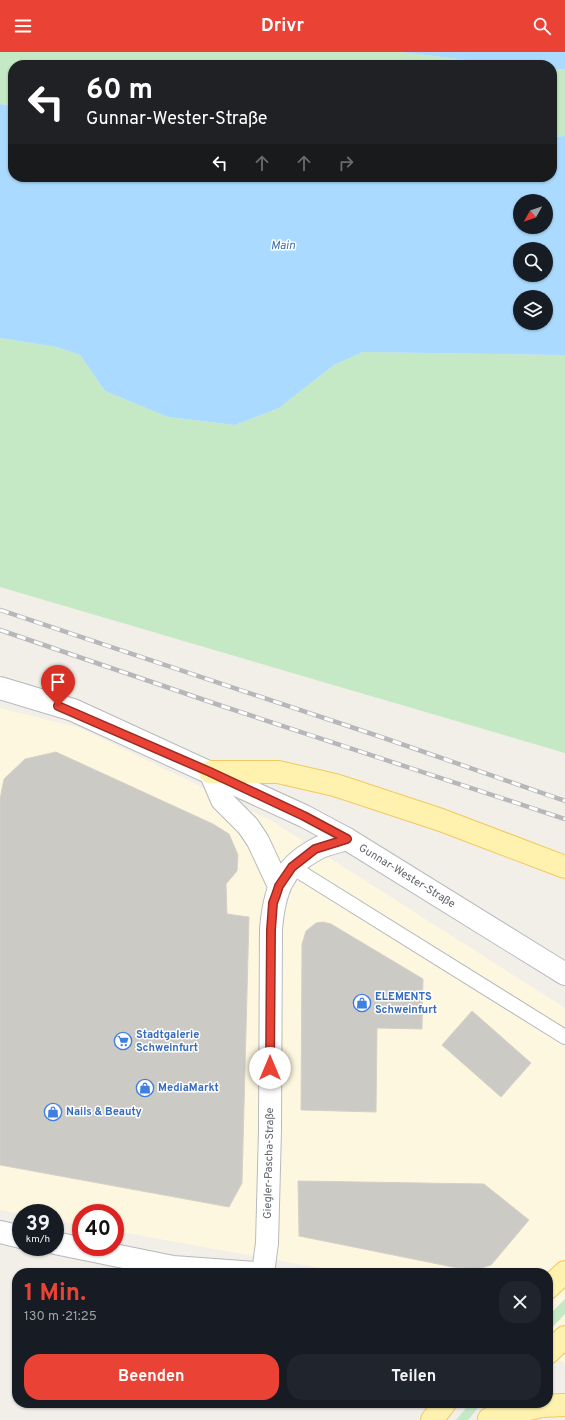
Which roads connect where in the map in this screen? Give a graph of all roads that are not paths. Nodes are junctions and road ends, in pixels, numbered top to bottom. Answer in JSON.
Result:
{"nodes":[{"id":1,"x":0,"y":688,"type":"edge"},
{"id":2,"x":210,"y":772,"type":"junction"},
{"id":3,"x":347,"y":839,"type":"junction"},
{"id":4,"x":292,"y":867,"type":"junction"},
{"id":5,"x":565,"y":867,"type":"edge"},
{"id":6,"x":279,"y":886,"type":"junction"},
{"id":7,"x":565,"y":974,"type":"edge"},
{"id":8,"x":565,"y":1037,"type":"edge"},
{"id":9,"x":0,"y":1232,"type":"edge"},
{"id":10,"x":12,"y":1235,"type":"edge"},
{"id":11,"x":64,"y":1245,"type":"edge"},
{"id":12,"x":197,"y":1268,"type":"edge"},
{"id":13,"x":264,"y":1268,"type":"edge"},
{"id":14,"x":565,"y":1272,"type":"edge"},
{"id":15,"x":553,"y":1283,"type":"edge"},
{"id":16,"x":565,"y":1337,"type":"edge"},
{"id":17,"x":553,"y":1348,"type":"edge"},
{"id":18,"x":565,"y":1405,"type":"edge"},
{"id":19,"x":553,"y":1406,"type":"edge"},
{"id":20,"x":441,"y":1408,"type":"edge"},
{"id":21,"x":529,"y":1408,"type":"edge"},
{"id":22,"x":494,"y":1414,"type":"edge"},
{"id":23,"x":432,"y":1420,"type":"edge"}],
"edges":[{"from":1,"to":2,"type":"street","name":"Gunnar-Wester-Straße"},
{"from":2,"to":3,"type":"street","name":"Gunnar-Wester-Straße"},
{"from":2,"to":5,"type":"main road"},
{"from":2,"to":6,"type":"street"},
{"from":3,"to":4,"type":"street","name":"Giegler-Pascha-Straße"},
{"from":3,"to":7,"type":"street","name":"Gunnar-Wester-Straße"},
{"from":4,"to":6,"type":"street","name":"Giegler-Pascha-Straße"},
{"from":4,"to":8,"type":"lane"},
{"from":6,"to":13,"type":"street","name":"Giegler-Pascha-Straße"},
{"from":9,"to":10,"type":"street"},
{"from":11,"to":12,"type":"street"},
{"from":14,"to":15,"type":"main road"},
{"from":16,"to":17,"type":"main road"},
{"from":18,"to":19,"type":"main road"},
{"from":20,"to":23,"type":"main road"},
{"from":21,"to":22,"type":"main road"}]}
